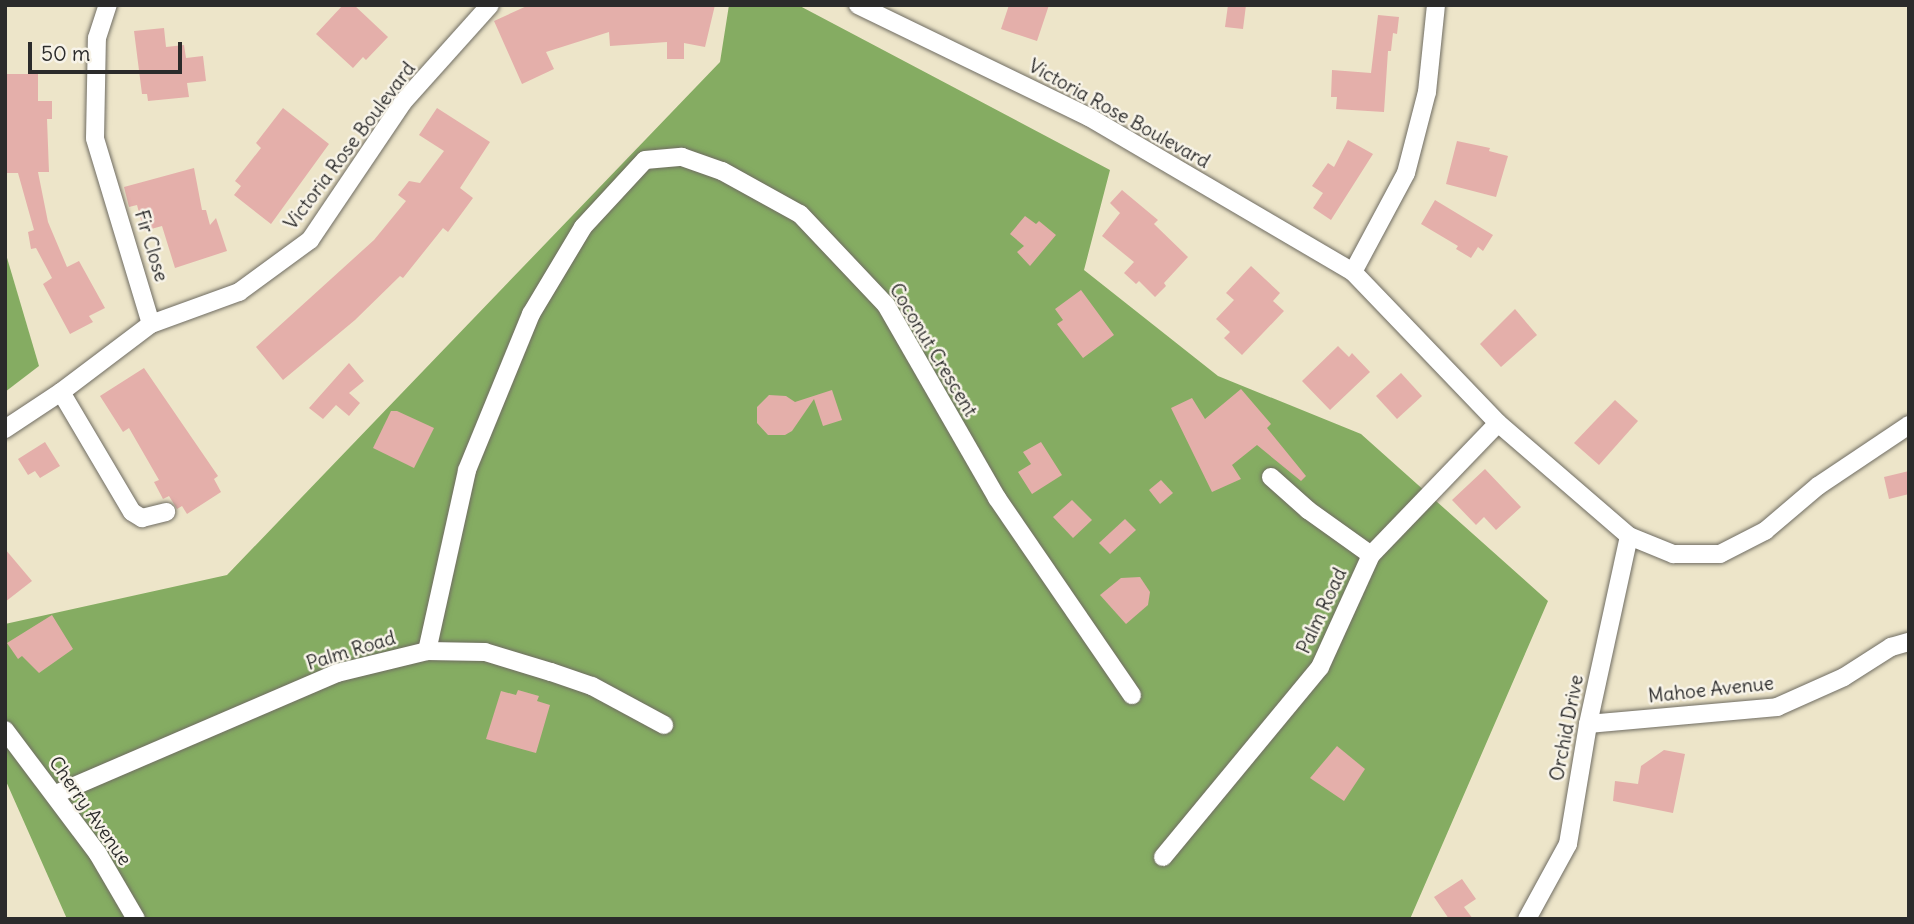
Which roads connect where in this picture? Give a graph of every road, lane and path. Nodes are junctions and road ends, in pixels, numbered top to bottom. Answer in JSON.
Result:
{"nodes":[{"id":1,"x":108,"y":5,"type":"edge"},
{"id":2,"x":490,"y":5,"type":"edge"},
{"id":3,"x":858,"y":5,"type":"edge"},
{"id":4,"x":1436,"y":5,"type":"edge"},
{"id":5,"x":1353,"y":272,"type":"junction"},
{"id":6,"x":150,"y":324,"type":"junction"},
{"id":7,"x":61,"y":392,"type":"junction"},
{"id":8,"x":1498,"y":423,"type":"junction"},
{"id":9,"x":1909,"y":425,"type":"edge"},
{"id":10,"x":5,"y":429,"type":"edge"},
{"id":11,"x":1271,"y":477,"type":"dead end"},
{"id":12,"x":166,"y":512,"type":"dead end"},
{"id":13,"x":1629,"y":536,"type":"junction"},
{"id":14,"x":1371,"y":555,"type":"junction"},
{"id":15,"x":1909,"y":642,"type":"edge"},
{"id":16,"x":427,"y":651,"type":"junction"},
{"id":17,"x":1132,"y":695,"type":"dead end"},
{"id":18,"x":1588,"y":724,"type":"junction"},
{"id":19,"x":664,"y":725,"type":"dead end"},
{"id":20,"x":5,"y":730,"type":"edge"},
{"id":21,"x":56,"y":794,"type":"junction"},
{"id":22,"x":1163,"y":857,"type":"dead end"},
{"id":23,"x":136,"y":919,"type":"edge"},
{"id":24,"x":1527,"y":919,"type":"edge"}],
"edges":[{"from":1,"to":6,"type":"street","name":"Fir Close"},
{"from":2,"to":6,"type":"street","name":"Victoria Rose Boulevard"},
{"from":3,"to":5,"type":"street","name":"Victoria Rose Boulevard"},
{"from":4,"to":5,"type":"street"},
{"from":5,"to":8,"type":"street","name":"Victoria Rose Boulevard"},
{"from":6,"to":7,"type":"street"},
{"from":7,"to":10,"type":"street"},
{"from":7,"to":12,"type":"street"},
{"from":8,"to":13,"type":"street","name":"Victoria Rose Boulevard"},
{"from":8,"to":14,"type":"street","name":"Palm Road"},
{"from":9,"to":13,"type":"street"},
{"from":11,"to":14,"type":"street"},
{"from":13,"to":18,"type":"street","name":"Orchid Drive"},
{"from":14,"to":22,"type":"street","name":"Palm Road"},
{"from":15,"to":18,"type":"street","name":"Mahoe Avenue"},
{"from":16,"to":17,"type":"street","name":"Coconut Crescent"},
{"from":16,"to":19,"type":"street","name":"Palm Road"},
{"from":16,"to":21,"type":"street","name":"Palm Road"},
{"from":18,"to":24,"type":"street","name":"Orchid Drive"},
{"from":20,"to":21,"type":"street","name":"Cherry Avenue"},
{"from":21,"to":23,"type":"street","name":"Cherry Avenue"}]}
